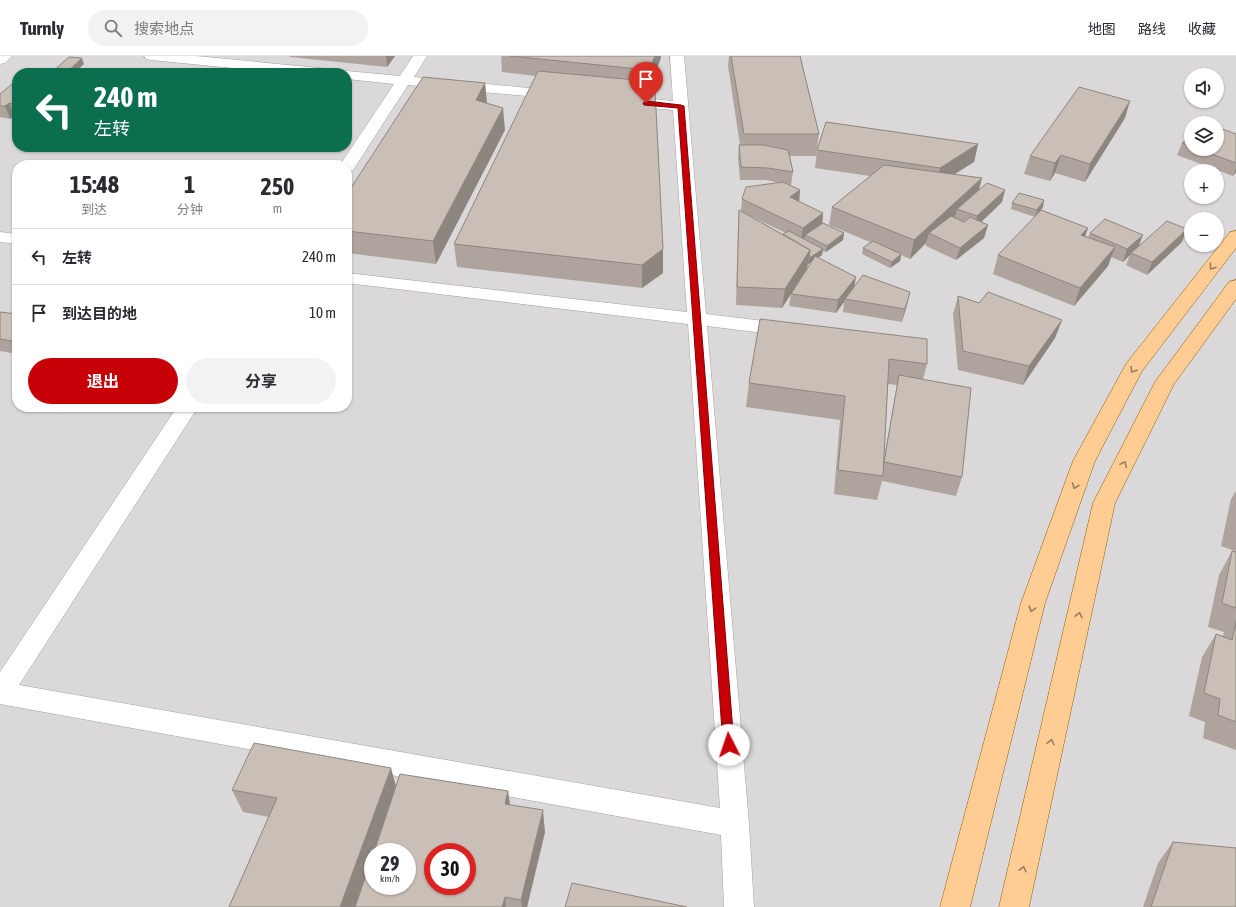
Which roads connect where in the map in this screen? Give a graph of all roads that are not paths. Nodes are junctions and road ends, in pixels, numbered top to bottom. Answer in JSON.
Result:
{"nodes":[{"id":1,"x":5,"y":56,"type":"edge"},
{"id":2,"x":151,"y":56,"type":"edge"},
{"id":3,"x":420,"y":56,"type":"edge"},
{"id":4,"x":677,"y":56,"type":"edge"},
{"id":5,"x":0,"y":60,"type":"edge"},
{"id":6,"x":277,"y":68,"type":"edge"},
{"id":7,"x":352,"y":75,"type":"edge"},
{"id":8,"x":404,"y":80,"type":"junction"},
{"id":9,"x":576,"y":96,"type":"edge"},
{"id":10,"x":607,"y":100,"type":"edge"},
{"id":11,"x":681,"y":106,"type":"junction"},
{"id":12,"x":352,"y":160,"type":"edge"},
{"id":13,"x":1236,"y":236,"type":"edge"},
{"id":14,"x":0,"y":237,"type":"edge"},
{"id":15,"x":12,"y":238,"type":"edge"},
{"id":16,"x":352,"y":279,"type":"edge"},
{"id":17,"x":1236,"y":286,"type":"edge"},
{"id":18,"x":697,"y":318,"type":"junction"},
{"id":19,"x":806,"y":332,"type":"edge"},
{"id":20,"x":185,"y":412,"type":"edge"},
{"id":21,"x":0,"y":693,"type":"edge"},
{"id":22,"x":735,"y":824,"type":"junction"},
{"id":23,"x":739,"y":907,"type":"edge"},
{"id":24,"x":955,"y":907,"type":"edge"},
{"id":25,"x":1014,"y":907,"type":"edge"}],
"edges":[{"from":1,"to":5,"type":"street"},
{"from":2,"to":6,"type":"street"},
{"from":3,"to":8,"type":"street"},
{"from":4,"to":11,"type":"street"},
{"from":7,"to":8,"type":"street"},
{"from":8,"to":9,"type":"street"},
{"from":8,"to":12,"type":"street"},
{"from":10,"to":11,"type":"street"},
{"from":11,"to":18,"type":"street"},
{"from":13,"to":24,"type":"main road","one_way":true},
{"from":14,"to":15,"type":"street"},
{"from":16,"to":18,"type":"street"},
{"from":25,"to":17,"type":"main road","one_way":true},
{"from":18,"to":19,"type":"street"},
{"from":18,"to":22,"type":"street"},
{"from":20,"to":21,"type":"street"},
{"from":21,"to":22,"type":"street"},
{"from":22,"to":23,"type":"street"}]}
